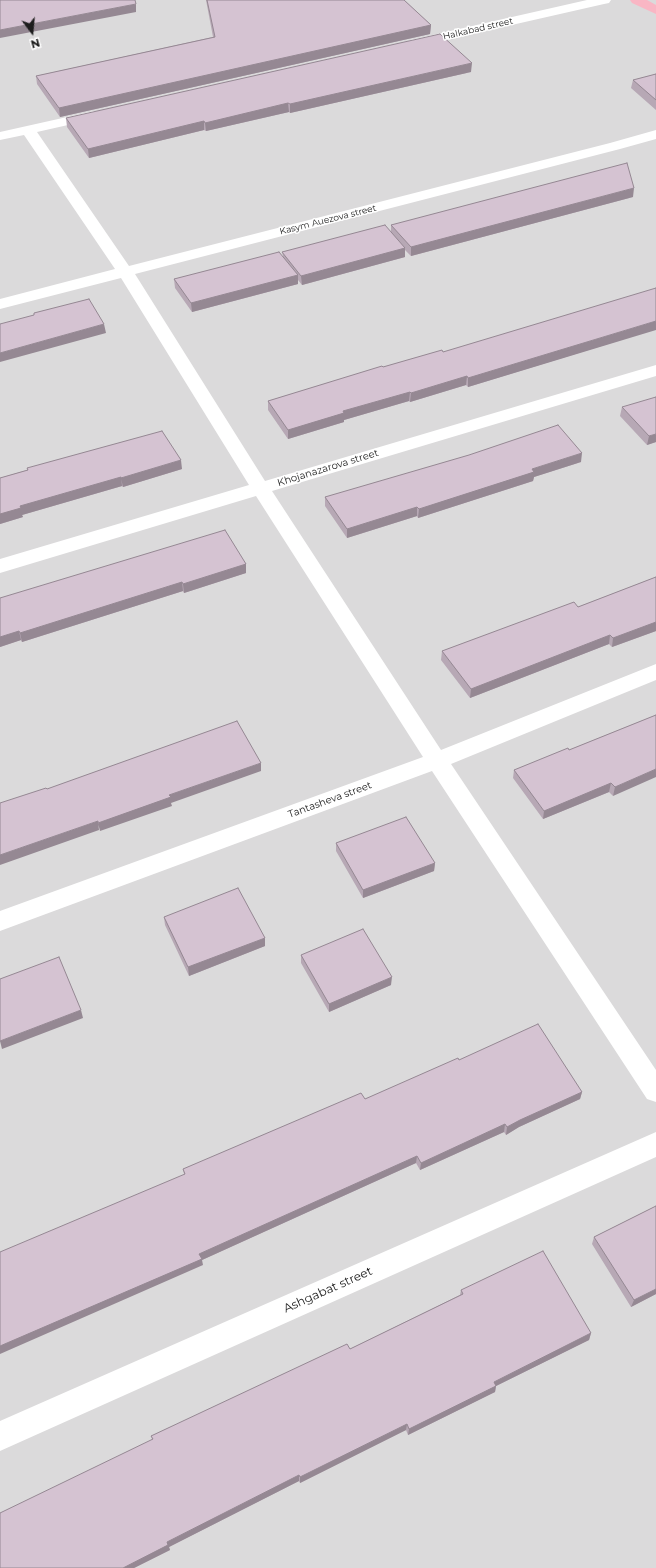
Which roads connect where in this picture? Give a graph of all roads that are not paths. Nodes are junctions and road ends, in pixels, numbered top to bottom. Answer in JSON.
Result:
{"nodes":[{"id":1,"x":604,"y":0,"type":"edge"},
{"id":2,"x":637,"y":0,"type":"edge"},
{"id":3,"x":656,"y":10,"type":"edge"},
{"id":4,"x":400,"y":46,"type":"edge"},
{"id":5,"x":105,"y":113,"type":"edge"},
{"id":6,"x":28,"y":130,"type":"junction"},
{"id":7,"x":656,"y":134,"type":"edge"},
{"id":8,"x":0,"y":136,"type":"edge"},
{"id":9,"x":125,"y":272,"type":"junction"},
{"id":10,"x":0,"y":304,"type":"edge"},
{"id":11,"x":656,"y":370,"type":"edge"},
{"id":12,"x":260,"y":488,"type":"junction"},
{"id":13,"x":0,"y":566,"type":"edge"},
{"id":14,"x":656,"y":672,"type":"edge"},
{"id":15,"x":437,"y":761,"type":"junction"},
{"id":16,"x":0,"y":921,"type":"edge"},
{"id":17,"x":656,"y":1091,"type":"edge"},
{"id":18,"x":656,"y":1144,"type":"edge"},
{"id":19,"x":0,"y":1436,"type":"edge"}],
"edges":[{"from":1,"to":4,"type":"street","name":"Halkabad street"},
{"from":2,"to":3,"type":"street"},
{"from":5,"to":6,"type":"street"},
{"from":6,"to":8,"type":"street"},
{"from":6,"to":9,"type":"street"},
{"from":7,"to":9,"type":"street","name":"Kasym Auezova street"},
{"from":9,"to":10,"type":"street","name":"Kasym Auezova street"},
{"from":9,"to":12,"type":"street"},
{"from":11,"to":12,"type":"street","name":"Khojanazarova street"},
{"from":12,"to":13,"type":"street","name":"Khojanazarova street"},
{"from":12,"to":15,"type":"street"},
{"from":14,"to":15,"type":"street","name":"Tantasheva street"},
{"from":15,"to":16,"type":"street","name":"Tantasheva street"},
{"from":15,"to":17,"type":"street"},
{"from":18,"to":19,"type":"street","name":"Ashgabat street"}]}
